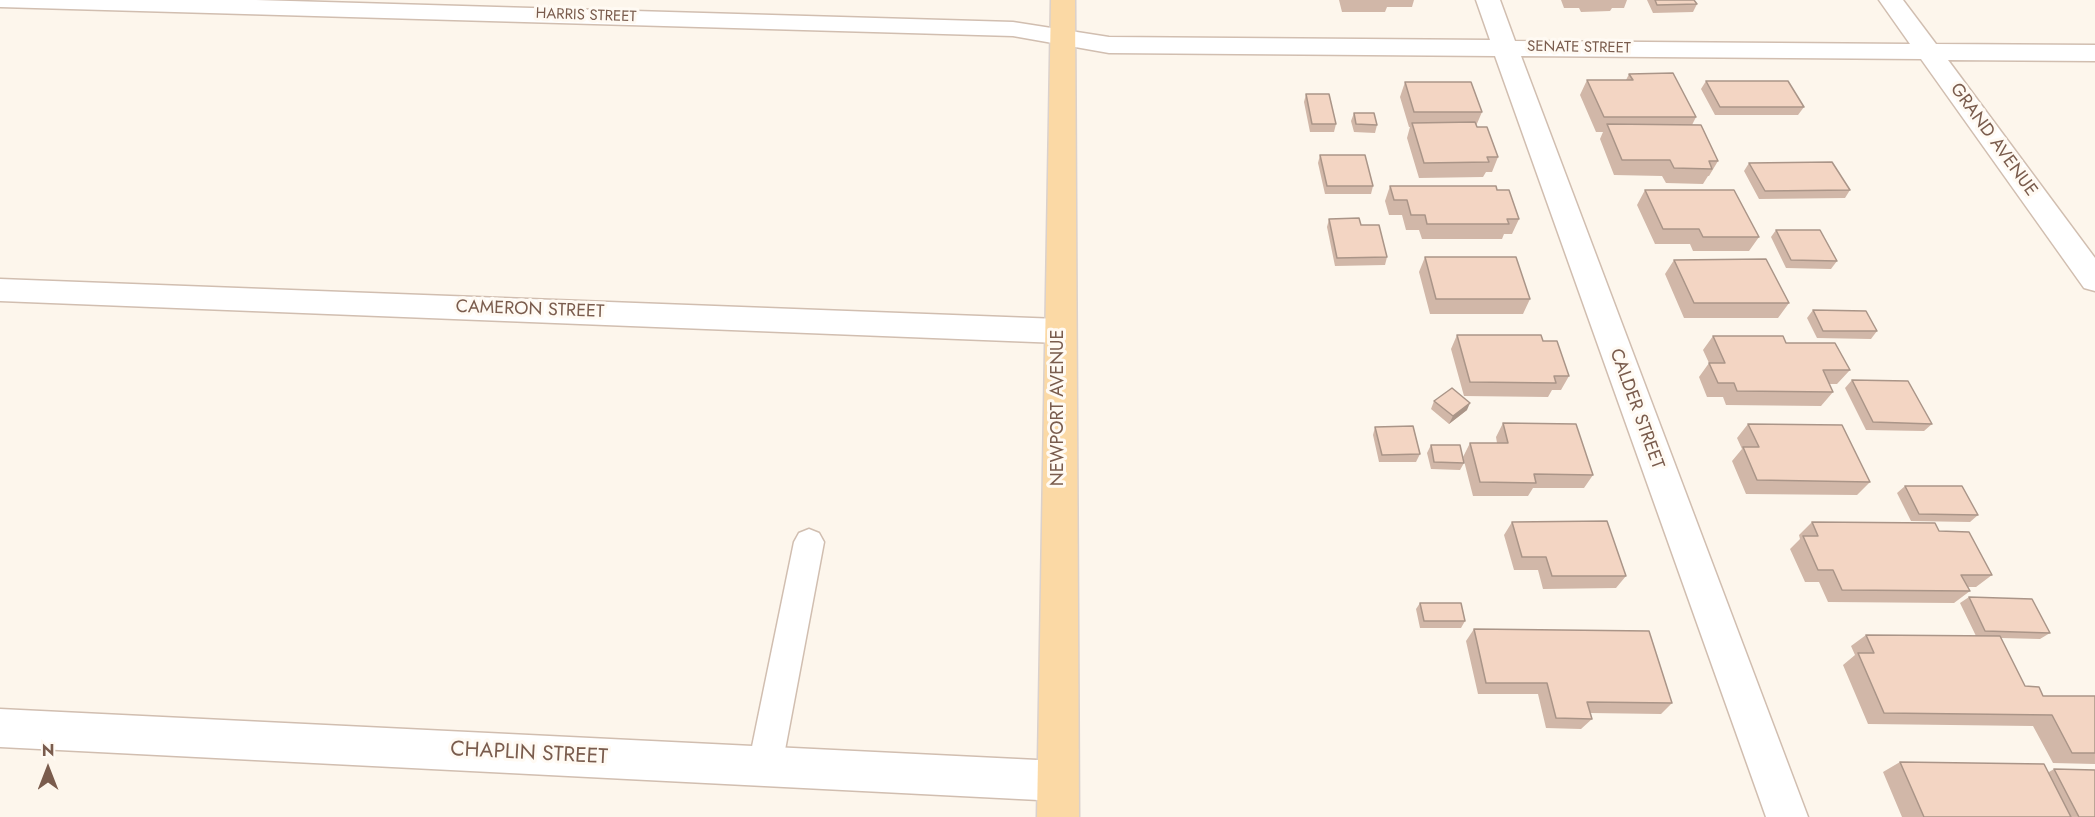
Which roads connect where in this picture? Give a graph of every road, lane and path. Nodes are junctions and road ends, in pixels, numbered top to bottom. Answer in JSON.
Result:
{"nodes":[{"id":1,"x":0,"y":0,"type":"edge"},
{"id":2,"x":1063,"y":0,"type":"edge"},
{"id":3,"x":1488,"y":0,"type":"edge"},
{"id":4,"x":1891,"y":0,"type":"edge"},
{"id":5,"x":1063,"y":38,"type":"junction"},
{"id":6,"x":1506,"y":47,"type":"junction"},
{"id":7,"x":1930,"y":53,"type":"junction"},
{"id":8,"x":2095,"y":53,"type":"edge"},
{"id":9,"x":2095,"y":280,"type":"edge"},
{"id":10,"x":0,"y":290,"type":"edge"},
{"id":11,"x":1059,"y":332,"type":"junction"},
{"id":12,"x":809,"y":542,"type":"dead end"},
{"id":13,"x":0,"y":729,"type":"edge"},
{"id":14,"x":765,"y":766,"type":"junction"},
{"id":15,"x":1058,"y":799,"type":"edge"},
{"id":16,"x":1787,"y":817,"type":"edge"}],
"edges":[{"from":1,"to":5,"type":"street","name":"HARRIS STREET"},
{"from":2,"to":5,"type":"main road","name":"NEWPORT AVENUE"},
{"from":3,"to":6,"type":"street","name":"CALDER STREET"},
{"from":4,"to":7,"type":"street","name":"GRAND AVENUE"},
{"from":5,"to":6,"type":"street","name":"SENATE STREET"},
{"from":5,"to":11,"type":"main road","name":"NEWPORT AVENUE"},
{"from":6,"to":7,"type":"street","name":"SENATE STREET"},
{"from":6,"to":16,"type":"street","name":"CALDER STREET"},
{"from":7,"to":8,"type":"street","name":"SENATE STREET"},
{"from":7,"to":9,"type":"street","name":"GRAND AVENUE"},
{"from":10,"to":11,"type":"street","name":"CAMERON STREET"},
{"from":11,"to":15,"type":"main road","name":"NEWPORT AVENUE"},
{"from":12,"to":14,"type":"lane"},
{"from":13,"to":14,"type":"street","name":"CHAPLIN STREET"},
{"from":14,"to":15,"type":"street","name":"CHAPLIN STREET"}]}
